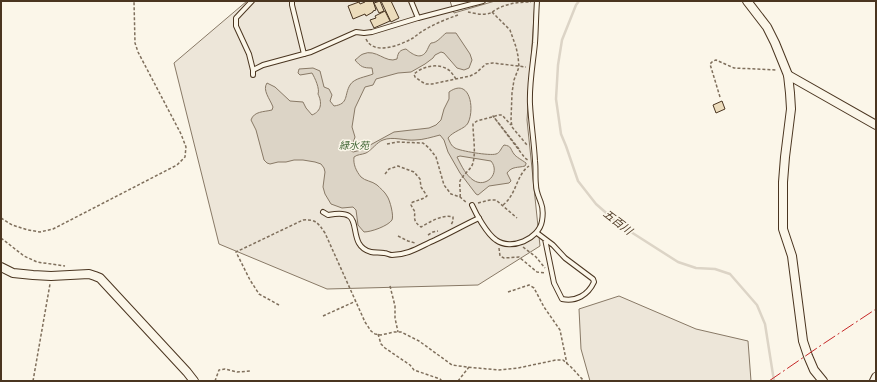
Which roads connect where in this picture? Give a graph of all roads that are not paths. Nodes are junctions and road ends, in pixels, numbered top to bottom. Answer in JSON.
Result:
{"nodes":[{"id":1,"x":252,"y":1,"type":"edge"},
{"id":2,"x":292,"y":1,"type":"edge"},
{"id":3,"x":411,"y":1,"type":"edge"},
{"id":4,"x":483,"y":1,"type":"edge"},
{"id":5,"x":747,"y":1,"type":"edge"},
{"id":6,"x":537,"y":2,"type":"edge"},
{"id":7,"x":418,"y":18,"type":"junction"},
{"id":8,"x":304,"y":54,"type":"junction"},
{"id":9,"x":253,"y":70,"type":"junction"},
{"id":10,"x":253,"y":75,"type":"dead end"},
{"id":11,"x":788,"y":75,"type":"junction"},
{"id":12,"x":876,"y":125,"type":"edge"},
{"id":13,"x":472,"y":205,"type":"road end"},
{"id":14,"x":323,"y":212,"type":"dead end"},
{"id":15,"x":479,"y":218,"type":"junction"},
{"id":16,"x":537,"y":233,"type":"junction"},
{"id":17,"x":545,"y":239,"type":"junction"},
{"id":18,"x":1,"y":267,"type":"edge"},
{"id":19,"x":876,"y":377,"type":"edge"},
{"id":20,"x":194,"y":381,"type":"edge"},
{"id":21,"x":823,"y":381,"type":"edge"},
{"id":22,"x":874,"y":381,"type":"edge"}],
"edges":[{"from":1,"to":9,"type":"lane"},
{"from":2,"to":8,"type":"lane"},
{"from":3,"to":7,"type":"lane"},
{"from":4,"to":7,"type":"lane"},
{"from":5,"to":11,"type":"street"},
{"from":6,"to":16,"type":"lane"},
{"from":7,"to":8,"type":"lane"},
{"from":8,"to":9,"type":"lane"},
{"from":9,"to":10,"type":"lane"},
{"from":11,"to":12,"type":"street"},
{"from":11,"to":21,"type":"street"},
{"from":13,"to":15,"type":"lane"},
{"from":14,"to":15,"type":"lane"},
{"from":15,"to":16,"type":"lane"},
{"from":16,"to":17,"type":"lane"},
{"from":17,"to":17,"type":"lane"},
{"from":18,"to":20,"type":"street"},
{"from":19,"to":22,"type":"street"}]}
